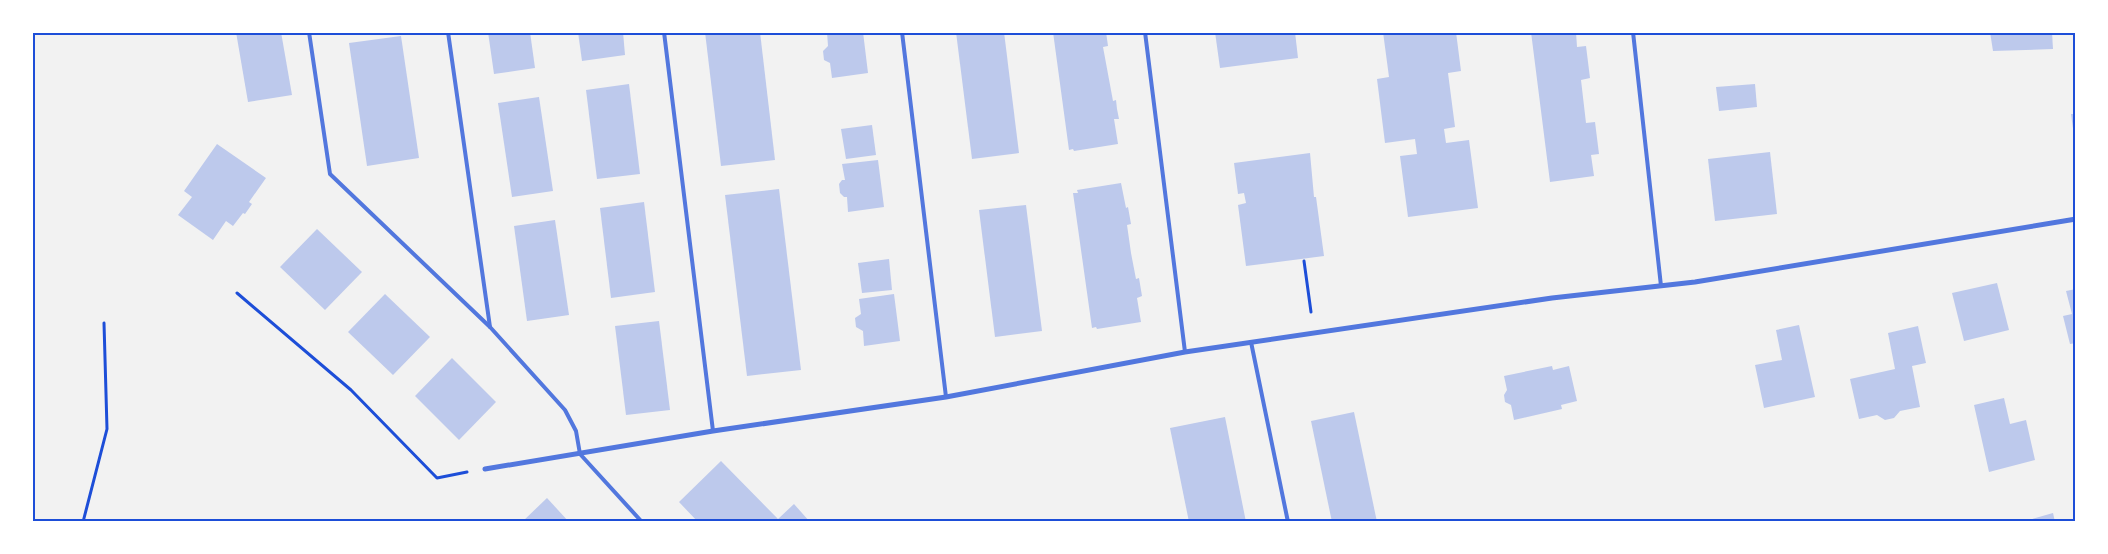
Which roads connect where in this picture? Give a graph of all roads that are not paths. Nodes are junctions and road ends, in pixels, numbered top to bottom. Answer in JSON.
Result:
{"nodes":[{"id":1,"x":309,"y":32,"type":"edge"},
{"id":2,"x":448,"y":32,"type":"edge"},
{"id":3,"x":664,"y":32,"type":"edge"},
{"id":4,"x":902,"y":32,"type":"edge"},
{"id":5,"x":1145,"y":32,"type":"edge"},
{"id":6,"x":1633,"y":32,"type":"edge"},
{"id":7,"x":2076,"y":219,"type":"edge"},
{"id":8,"x":1661,"y":286,"type":"junction"},
{"id":9,"x":490,"y":327,"type":"junction"},
{"id":10,"x":1251,"y":342,"type":"junction"},
{"id":11,"x":1185,"y":352,"type":"junction"},
{"id":12,"x":946,"y":398,"type":"junction"},
{"id":13,"x":713,"y":431,"type":"junction"},
{"id":14,"x":580,"y":454,"type":"junction"},
{"id":15,"x":485,"y":469,"type":"road end"},
{"id":16,"x":642,"y":522,"type":"edge"},
{"id":17,"x":1288,"y":522,"type":"edge"}],
"edges":[{"from":1,"to":9,"type":"lane"},
{"from":2,"to":9,"type":"lane"},
{"from":3,"to":13,"type":"lane"},
{"from":4,"to":12,"type":"lane"},
{"from":5,"to":11,"type":"lane"},
{"from":6,"to":8,"type":"lane"},
{"from":7,"to":8,"type":"street"},
{"from":8,"to":10,"type":"street"},
{"from":9,"to":14,"type":"lane"},
{"from":10,"to":11,"type":"street"},
{"from":10,"to":17,"type":"lane"},
{"from":11,"to":12,"type":"street"},
{"from":12,"to":13,"type":"street"},
{"from":13,"to":14,"type":"street"},
{"from":14,"to":15,"type":"street"},
{"from":14,"to":16,"type":"lane"}]}
